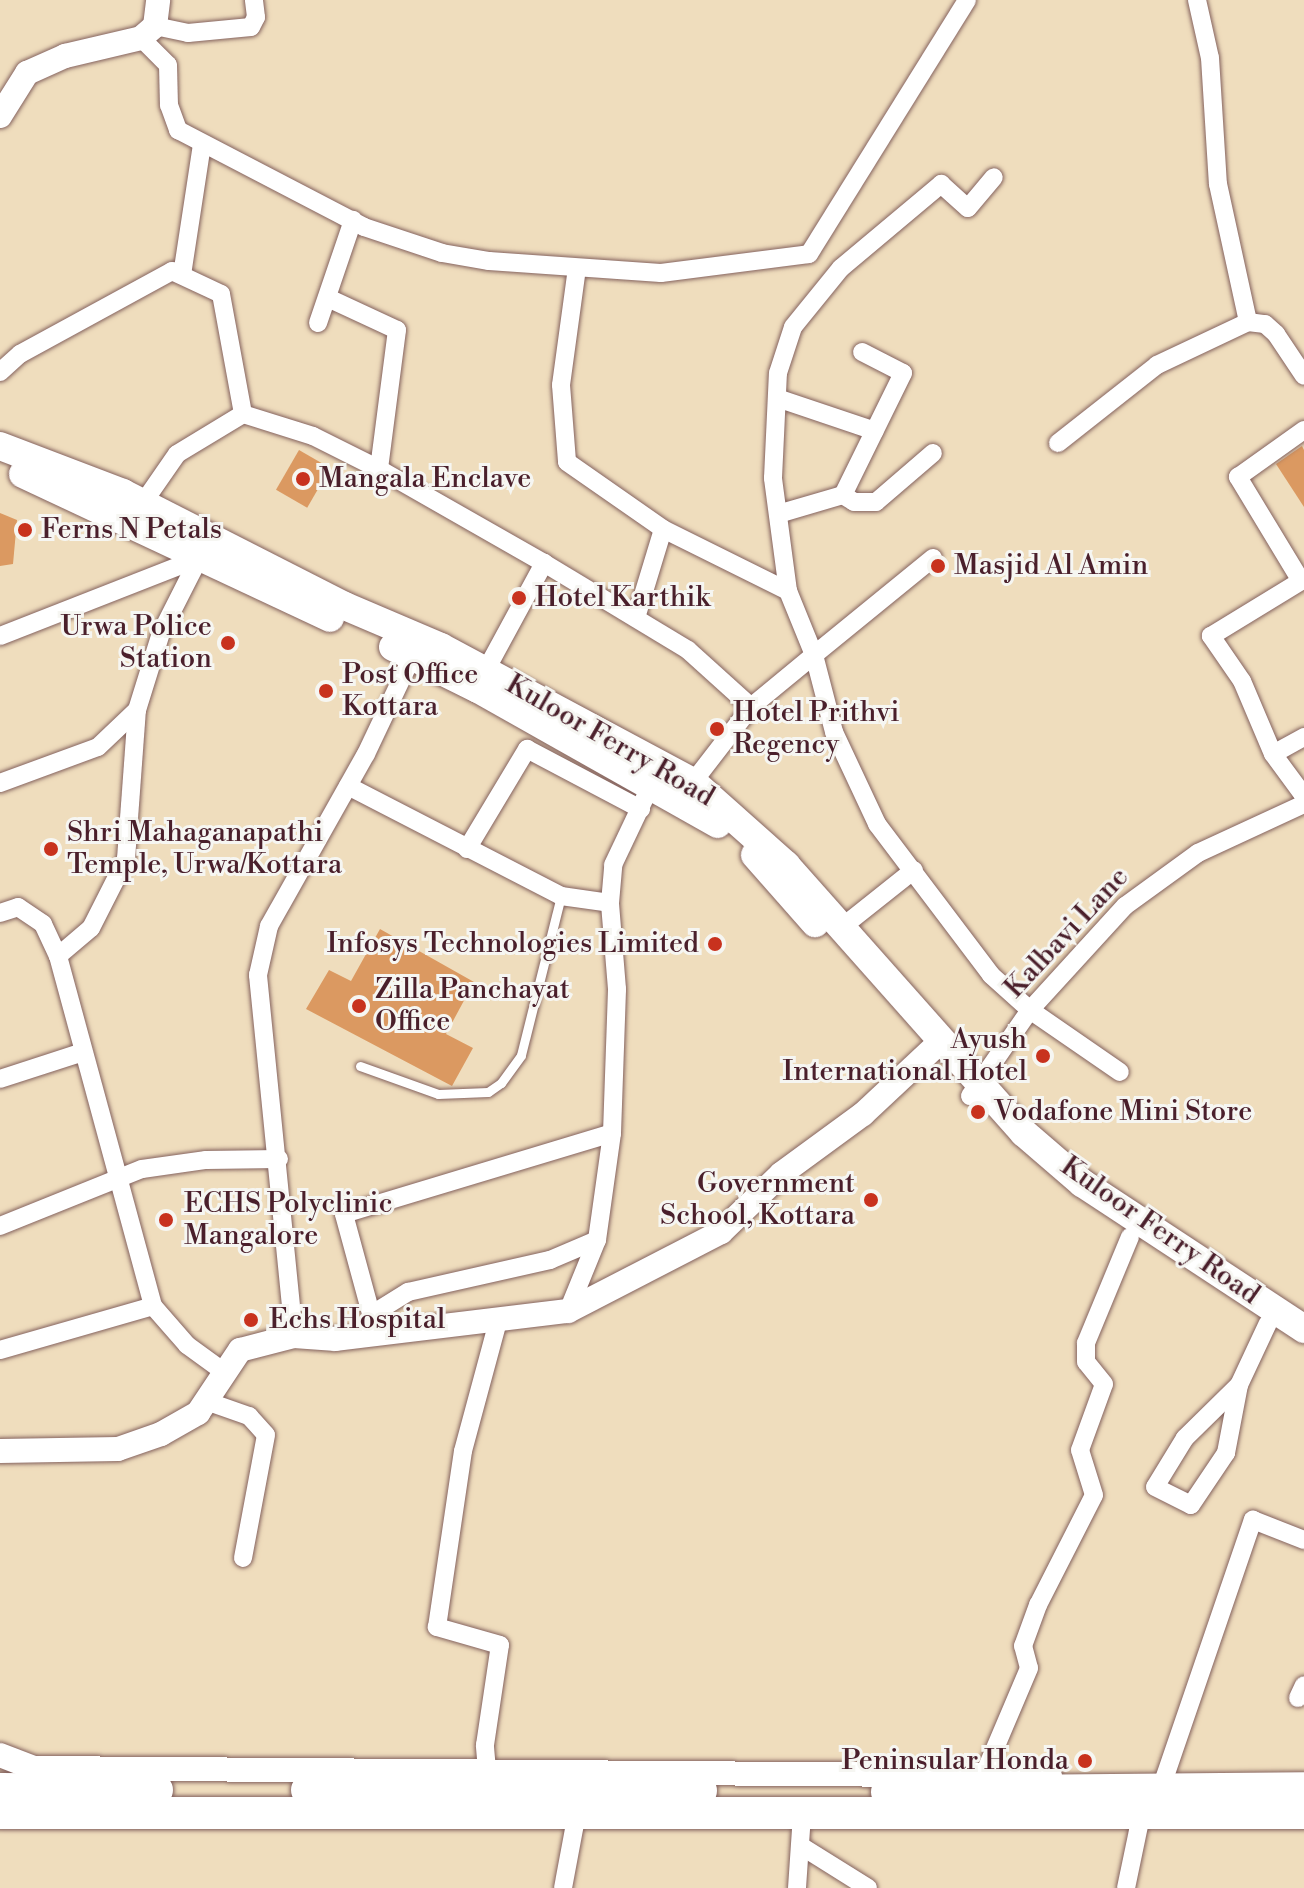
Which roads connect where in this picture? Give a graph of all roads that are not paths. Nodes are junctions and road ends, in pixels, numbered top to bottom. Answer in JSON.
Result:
{"nodes":[{"id":1,"x":158,"y":0,"type":"edge"},
{"id":2,"x":254,"y":0,"type":"edge"},
{"id":3,"x":967,"y":0,"type":"edge"},
{"id":4,"x":1197,"y":0,"type":"edge"},
{"id":5,"x":148,"y":32,"type":"junction"},
{"id":6,"x":0,"y":116,"type":"edge"},
{"id":7,"x":202,"y":144,"type":"junction"},
{"id":8,"x":994,"y":177,"type":"dead end"},
{"id":9,"x":353,"y":220,"type":"junction"},
{"id":10,"x":577,"y":268,"type":"junction"},
{"id":11,"x":182,"y":275,"type":"junction"},
{"id":12,"x":328,"y":298,"type":"junction"},
{"id":13,"x":1248,"y":322,"type":"junction"},
{"id":14,"x":318,"y":323,"type":"dead end"},
{"id":15,"x":862,"y":352,"type":"dead end"},
{"id":16,"x":0,"y":372,"type":"edge"},
{"id":17,"x":1304,"y":376,"type":"edge"},
{"id":18,"x":777,"y":398,"type":"junction"},
{"id":19,"x":243,"y":414,"type":"junction"},
{"id":20,"x":1304,"y":430,"type":"edge"},
{"id":21,"x":875,"y":431,"type":"junction"},
{"id":22,"x":1058,"y":443,"type":"dead end"},
{"id":23,"x":0,"y":446,"type":"edge"},
{"id":24,"x":933,"y":453,"type":"dead end"},
{"id":25,"x":0,"y":466,"type":"edge"},
{"id":26,"x":379,"y":469,"type":"junction"},
{"id":27,"x":843,"y":495,"type":"junction"},
{"id":28,"x":143,"y":503,"type":"junction"},
{"id":29,"x":778,"y":514,"type":"junction"},
{"id":30,"x":663,"y":529,"type":"junction"},
{"id":31,"x":200,"y":558,"type":"junction"},
{"id":32,"x":933,"y":558,"type":"dead end"},
{"id":33,"x":544,"y":563,"type":"junction"},
{"id":34,"x":788,"y":591,"type":"junction"},
{"id":35,"x":636,"y":618,"type":"junction"},
{"id":36,"x":0,"y":636,"type":"edge"},
{"id":37,"x":416,"y":647,"type":"junction"},
{"id":38,"x":814,"y":655,"type":"junction"},
{"id":39,"x":486,"y":670,"type":"junction"},
{"id":40,"x":751,"y":707,"type":"junction"},
{"id":41,"x":137,"y":710,"type":"junction"},
{"id":42,"x":1304,"y":737,"type":"edge"},
{"id":43,"x":1273,"y":754,"type":"junction"},
{"id":44,"x":693,"y":782,"type":"junction"},
{"id":45,"x":0,"y":783,"type":"edge"},
{"id":46,"x":348,"y":786,"type":"junction"},
{"id":47,"x":646,"y":796,"type":"junction"},
{"id":48,"x":1304,"y":796,"type":"edge"},
{"id":49,"x":1304,"y":804,"type":"edge"},
{"id":50,"x":467,"y":849,"type":"junction"},
{"id":51,"x":914,"y":870,"type":"junction"},
{"id":52,"x":561,"y":896,"type":"junction"},
{"id":53,"x":610,"y":903,"type":"junction"},
{"id":54,"x":0,"y":913,"type":"edge"},
{"id":55,"x":841,"y":928,"type":"junction"},
{"id":56,"x":58,"y":956,"type":"junction"},
{"id":57,"x":1030,"y":1010,"type":"junction"},
{"id":58,"x":935,"y":1047,"type":"junction"},
{"id":59,"x":83,"y":1052,"type":"junction"},
{"id":60,"x":360,"y":1066,"type":"dead end"},
{"id":61,"x":1120,"y":1072,"type":"dead end"},
{"id":62,"x":0,"y":1079,"type":"edge"},
{"id":63,"x":975,"y":1090,"type":"junction"},
{"id":64,"x":612,"y":1133,"type":"junction"},
{"id":65,"x":279,"y":1159,"type":"junction"},
{"id":66,"x":116,"y":1180,"type":"junction"},
{"id":67,"x":0,"y":1226,"type":"edge"},
{"id":68,"x":1130,"y":1237,"type":"junction"},
{"id":69,"x":597,"y":1240,"type":"junction"},
{"id":70,"x":153,"y":1306,"type":"junction"},
{"id":71,"x":568,"y":1311,"type":"junction"},
{"id":72,"x":499,"y":1318,"type":"junction"},
{"id":73,"x":1268,"y":1323,"type":"junction"},
{"id":74,"x":374,"y":1324,"type":"junction"},
{"id":75,"x":1304,"y":1329,"type":"edge"},
{"id":76,"x":294,"y":1336,"type":"junction"},
{"id":77,"x":1304,"y":1347,"type":"edge"},
{"id":78,"x":0,"y":1350,"type":"edge"},
{"id":79,"x":224,"y":1372,"type":"junction"},
{"id":80,"x":1239,"y":1385,"type":"junction"},
{"id":81,"x":206,"y":1401,"type":"junction"},
{"id":82,"x":0,"y":1451,"type":"edge"},
{"id":83,"x":1304,"y":1540,"type":"edge"},
{"id":84,"x":243,"y":1558,"type":"dead end"},
{"id":85,"x":0,"y":1755,"type":"edge"},
{"id":86,"x":487,"y":1770,"type":"junction"},
{"id":87,"x":1304,"y":1772,"type":"edge"},
{"id":88,"x":980,"y":1783,"type":"junction"},
{"id":89,"x":1162,"y":1785,"type":"junction"},
{"id":90,"x":1304,"y":1788,"type":"edge"},
{"id":91,"x":0,"y":1789,"type":"edge"},
{"id":92,"x":0,"y":1813,"type":"edge"},
{"id":93,"x":577,"y":1813,"type":"junction"},
{"id":94,"x":1304,"y":1813,"type":"edge"},
{"id":95,"x":802,"y":1814,"type":"junction"},
{"id":96,"x":1141,"y":1816,"type":"junction"},
{"id":97,"x":801,"y":1846,"type":"junction"},
{"id":98,"x":563,"y":1888,"type":"edge"},
{"id":99,"x":797,"y":1888,"type":"edge"},
{"id":100,"x":868,"y":1888,"type":"edge"},
{"id":101,"x":1126,"y":1888,"type":"edge"}],
"edges":[{"from":1,"to":5,"type":"street"},
{"from":2,"to":5,"type":"street"},
{"from":3,"to":10,"type":"street"},
{"from":4,"to":13,"type":"street"},
{"from":5,"to":6,"type":"street"},
{"from":5,"to":7,"type":"street"},
{"from":7,"to":9,"type":"street"},
{"from":7,"to":11,"type":"street"},
{"from":8,"to":18,"type":"street"},
{"from":9,"to":10,"type":"street"},
{"from":9,"to":12,"type":"street"},
{"from":10,"to":30,"type":"street"},
{"from":11,"to":16,"type":"street"},
{"from":11,"to":19,"type":"street"},
{"from":12,"to":14,"type":"street"},
{"from":12,"to":26,"type":"street"},
{"from":13,"to":17,"type":"street"},
{"from":13,"to":22,"type":"street"},
{"from":15,"to":21,"type":"street"},
{"from":18,"to":21,"type":"street"},
{"from":18,"to":29,"type":"street"},
{"from":19,"to":26,"type":"street"},
{"from":19,"to":28,"type":"street"},
{"from":20,"to":43,"type":"street"},
{"from":21,"to":27,"type":"street"},
{"from":23,"to":28,"type":"main road","name":"Kuloor Ferry Road"},
{"from":24,"to":27,"type":"street"},
{"from":25,"to":31,"type":"main road","name":"Kuloor Ferry Road"},
{"from":26,"to":33,"type":"street"},
{"from":27,"to":29,"type":"street"},
{"from":28,"to":37,"type":"main road","name":"Kuloor Ferry Road"},
{"from":29,"to":34,"type":"street"},
{"from":30,"to":34,"type":"street"},
{"from":30,"to":35,"type":"street"},
{"from":31,"to":36,"type":"street"},
{"from":31,"to":37,"type":"main road","name":"Kuloor Ferry Road"},
{"from":31,"to":41,"type":"street"},
{"from":32,"to":38,"type":"street"},
{"from":33,"to":35,"type":"street"},
{"from":33,"to":39,"type":"street"},
{"from":34,"to":38,"type":"street"},
{"from":35,"to":40,"type":"street"},
{"from":37,"to":39,"type":"main road","name":"Kuloor Ferry Road"},
{"from":37,"to":46,"type":"street"},
{"from":37,"to":47,"type":"main road","name":"Kuloor Ferry Road"},
{"from":38,"to":40,"type":"street"},
{"from":38,"to":51,"type":"street"},
{"from":39,"to":44,"type":"main road","name":"Kuloor Ferry Road"},
{"from":40,"to":44,"type":"street"},
{"from":41,"to":45,"type":"street"},
{"from":41,"to":56,"type":"street"},
{"from":42,"to":43,"type":"street"},
{"from":43,"to":48,"type":"street"},
{"from":44,"to":55,"type":"main road","name":"Kuloor Ferry Road"},
{"from":46,"to":50,"type":"street"},
{"from":46,"to":65,"type":"street"},
{"from":47,"to":50,"type":"street"},
{"from":47,"to":53,"type":"street"},
{"from":47,"to":58,"type":"main road","name":"Kuloor Ferry Road"},
{"from":49,"to":57,"type":"street","name":"Kalbavi Lane"},
{"from":50,"to":52,"type":"street"},
{"from":51,"to":55,"type":"street"},
{"from":51,"to":57,"type":"street"},
{"from":52,"to":53,"type":"street"},
{"from":52,"to":60,"type":"lane"},
{"from":53,"to":64,"type":"street"},
{"from":54,"to":56,"type":"street"},
{"from":55,"to":58,"type":"main road","name":"Kuloor Ferry Road"},
{"from":56,"to":59,"type":"street"},
{"from":57,"to":61,"type":"street"},
{"from":57,"to":63,"type":"street","name":"Kalbavi Lane"},
{"from":58,"to":63,"type":"main road","name":"Kuloor Ferry Road"},
{"from":58,"to":71,"type":"street"},
{"from":59,"to":62,"type":"street"},
{"from":59,"to":66,"type":"street"},
{"from":63,"to":68,"type":"main road","name":"Kuloor Ferry Road"},
{"from":63,"to":75,"type":"main road","name":"Kuloor Ferry Road"},
{"from":64,"to":69,"type":"street"},
{"from":64,"to":74,"type":"street"},
{"from":65,"to":66,"type":"street"},
{"from":65,"to":76,"type":"street"},
{"from":66,"to":67,"type":"street"},
{"from":66,"to":70,"type":"street"},
{"from":68,"to":73,"type":"main road","name":"Kuloor Ferry Road"},
{"from":68,"to":88,"type":"street"},
{"from":69,"to":71,"type":"street"},
{"from":69,"to":74,"type":"street"},
{"from":70,"to":78,"type":"street"},
{"from":70,"to":79,"type":"street"},
{"from":71,"to":72,"type":"street"},
{"from":72,"to":74,"type":"street"},
{"from":72,"to":86,"type":"street"},
{"from":73,"to":77,"type":"main road","name":"Kuloor Ferry Road"},
{"from":73,"to":80,"type":"street"},
{"from":74,"to":76,"type":"street"},
{"from":76,"to":79,"type":"street"},
{"from":79,"to":81,"type":"street"},
{"from":80,"to":80,"type":"street"},
{"from":81,"to":82,"type":"street"},
{"from":81,"to":84,"type":"street"},
{"from":83,"to":89,"type":"street"},
{"from":85,"to":86,"type":"street"},
{"from":86,"to":88,"type":"street"},
{"from":87,"to":89,"type":"street"},
{"from":88,"to":89,"type":"highway"},
{"from":88,"to":91,"type":"highway"},
{"from":89,"to":90,"type":"highway"},
{"from":92,"to":93,"type":"highway"},
{"from":93,"to":95,"type":"highway"},
{"from":93,"to":98,"type":"street"},
{"from":94,"to":96,"type":"highway"},
{"from":95,"to":96,"type":"highway"},
{"from":95,"to":97,"type":"street"},
{"from":96,"to":101,"type":"street"},
{"from":97,"to":99,"type":"street"},
{"from":97,"to":100,"type":"street"}]}
